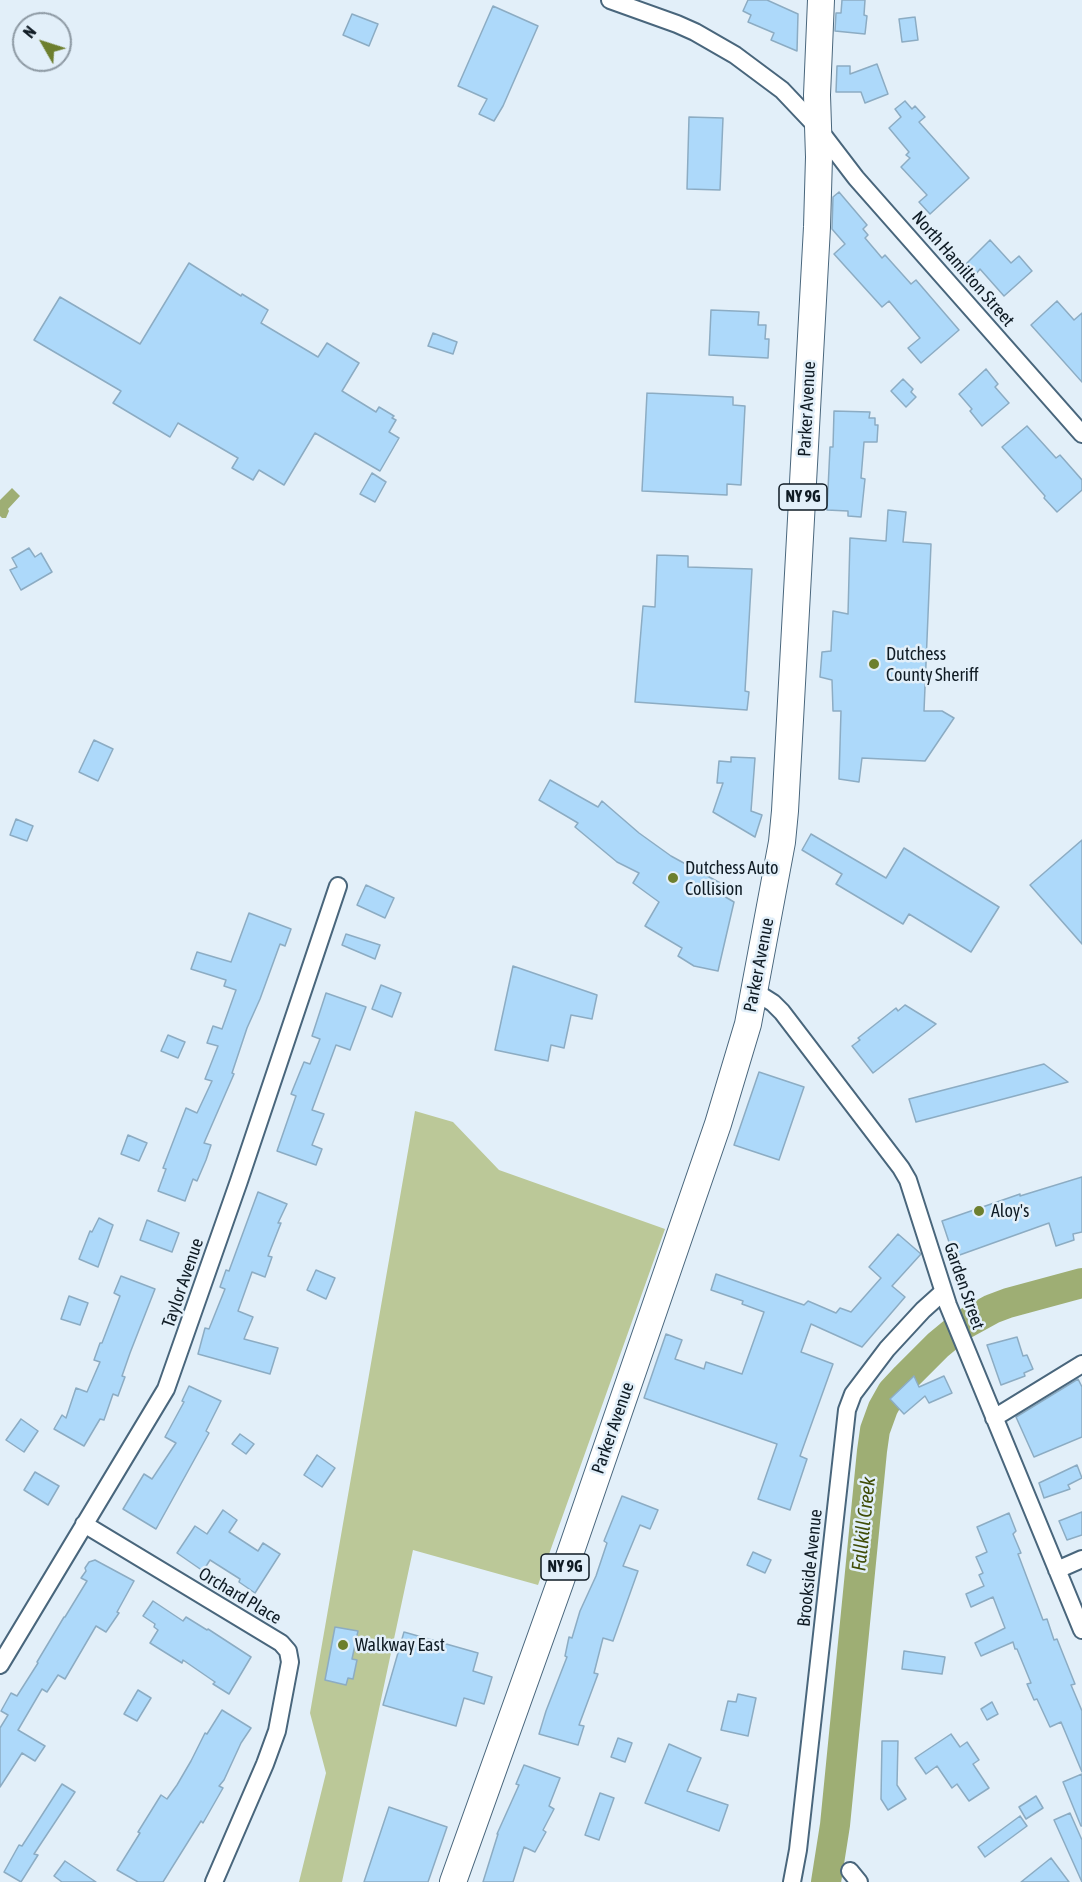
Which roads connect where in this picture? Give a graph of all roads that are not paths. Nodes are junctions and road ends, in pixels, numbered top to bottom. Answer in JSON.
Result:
{"nodes":[{"id":1,"x":610,"y":0,"type":"edge"},
{"id":2,"x":821,"y":0,"type":"edge"},
{"id":3,"x":817,"y":127,"type":"junction"},
{"id":4,"x":1082,"y":434,"type":"edge"},
{"id":5,"x":338,"y":886,"type":"dead end"},
{"id":6,"x":754,"y":992,"type":"junction"},
{"id":7,"x":943,"y":1292,"type":"junction"},
{"id":8,"x":1082,"y":1364,"type":"edge"},
{"id":9,"x":994,"y":1418,"type":"junction"},
{"id":10,"x":84,"y":1524,"type":"junction"},
{"id":11,"x":1082,"y":1559,"type":"edge"},
{"id":12,"x":1057,"y":1570,"type":"junction"},
{"id":13,"x":1082,"y":1630,"type":"edge"},
{"id":14,"x":0,"y":1665,"type":"edge"},
{"id":15,"x":214,"y":1882,"type":"edge"},
{"id":16,"x":453,"y":1882,"type":"edge"},
{"id":17,"x":792,"y":1882,"type":"edge"}],
"edges":[{"from":1,"to":3,"type":"street","name":"North Hamilton Street"},
{"from":2,"to":3,"type":"main road","name":"Parker Avenue","number":"NY 9G"},
{"from":3,"to":4,"type":"street","name":"North Hamilton Street"},
{"from":3,"to":6,"type":"main road","name":"Parker Avenue","number":"NY 9G"},
{"from":5,"to":10,"type":"street","name":"Taylor Avenue"},
{"from":6,"to":7,"type":"street","name":"Garden Street"},
{"from":6,"to":16,"type":"main road","name":"Parker Avenue","number":"NY 9G"},
{"from":7,"to":9,"type":"street","name":"Garden Street"},
{"from":7,"to":17,"type":"street","name":"Brookside Avenue"},
{"from":8,"to":9,"type":"street"},
{"from":9,"to":12,"type":"street","name":"Garden Street"},
{"from":10,"to":14,"type":"street","name":"Taylor Avenue"},
{"from":10,"to":15,"type":"street","name":"Orchard Place"},
{"from":11,"to":12,"type":"street"},
{"from":12,"to":13,"type":"street","name":"Garden Street"}]}
